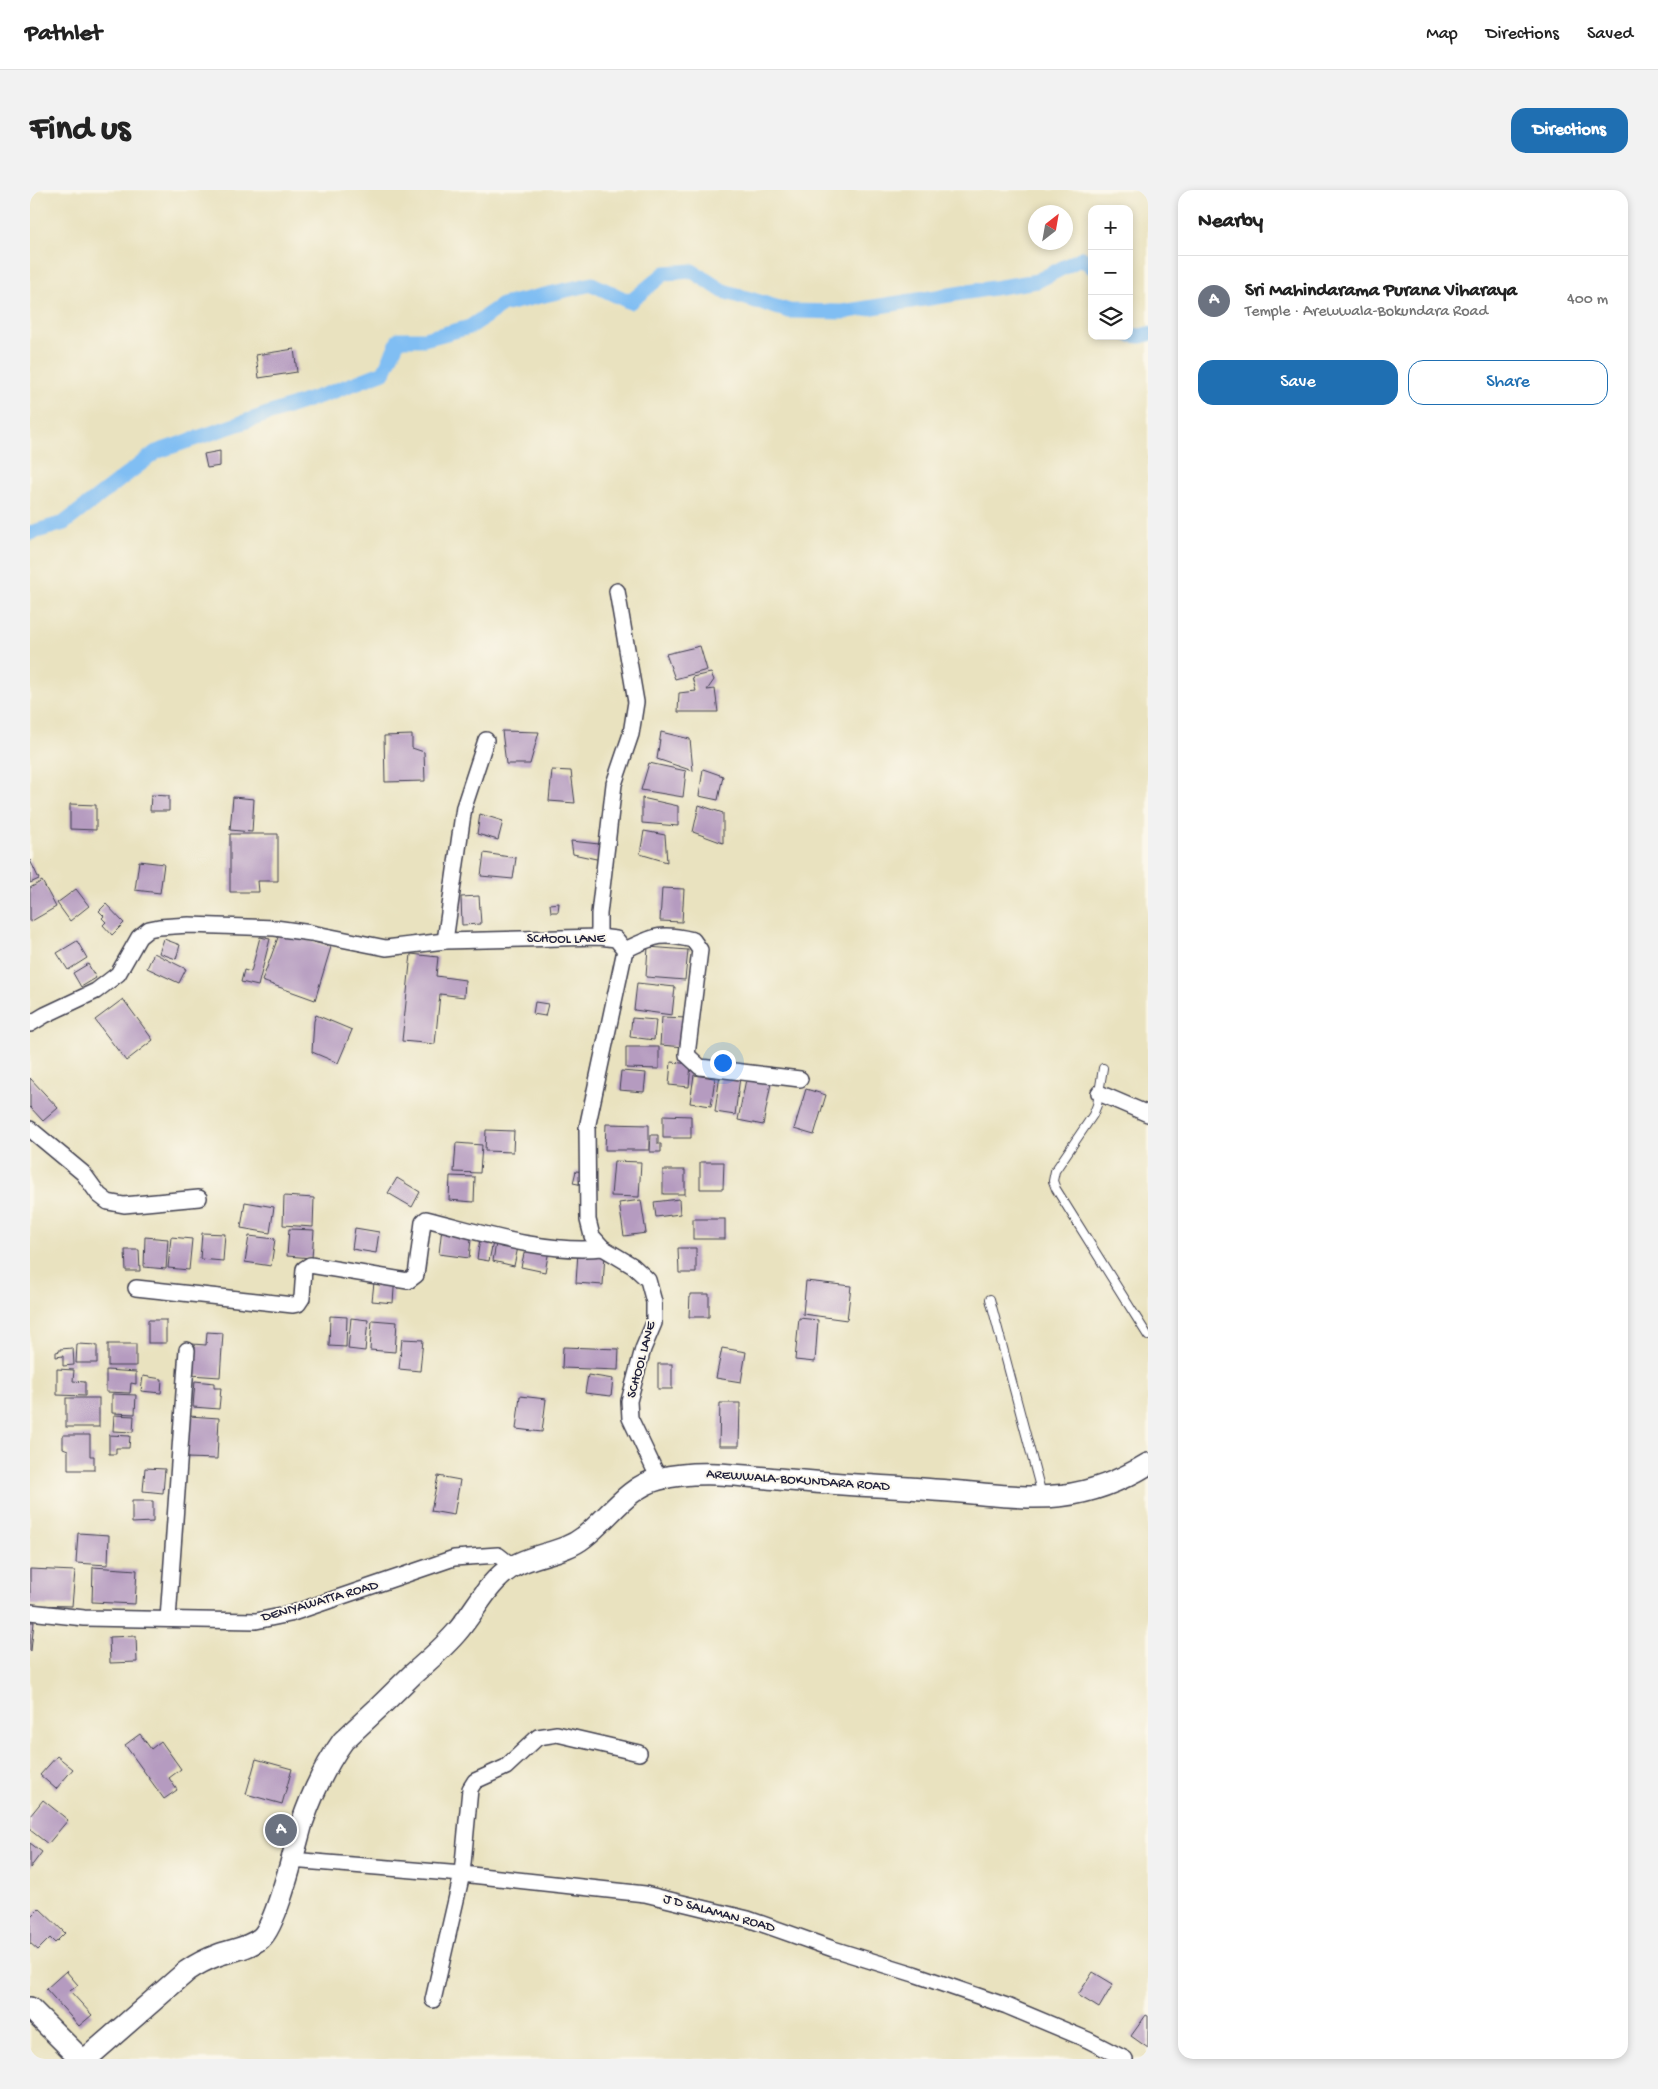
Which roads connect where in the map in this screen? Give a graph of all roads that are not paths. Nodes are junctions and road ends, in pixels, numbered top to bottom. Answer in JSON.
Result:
{"nodes":[{"id":1,"x":617,"y":590,"type":"dead end"},
{"id":2,"x":486,"y":740,"type":"dead end"},
{"id":3,"x":599,"y":937,"type":"junction"},
{"id":4,"x":445,"y":941,"type":"junction"},
{"id":5,"x":625,"y":950,"type":"junction"},
{"id":6,"x":30,"y":1024,"type":"edge"},
{"id":7,"x":1103,"y":1068,"type":"dead end"},
{"id":8,"x":800,"y":1079,"type":"dead end"},
{"id":9,"x":1098,"y":1093,"type":"junction"},
{"id":10,"x":1148,"y":1114,"type":"edge"},
{"id":11,"x":30,"y":1129,"type":"edge"},
{"id":12,"x":199,"y":1198,"type":"dead end"},
{"id":13,"x":603,"y":1248,"type":"junction"},
{"id":14,"x":136,"y":1288,"type":"dead end"},
{"id":15,"x":990,"y":1299,"type":"dead end"},
{"id":16,"x":1148,"y":1336,"type":"edge"},
{"id":17,"x":187,"y":1350,"type":"dead end"},
{"id":18,"x":1148,"y":1464,"type":"edge"},
{"id":19,"x":659,"y":1479,"type":"junction"},
{"id":20,"x":1043,"y":1498,"type":"junction"},
{"id":21,"x":512,"y":1566,"type":"junction"},
{"id":22,"x":30,"y":1612,"type":"edge"},
{"id":23,"x":168,"y":1619,"type":"junction"},
{"id":24,"x":639,"y":1753,"type":"dead end"},
{"id":25,"x":291,"y":1860,"type":"junction"},
{"id":26,"x":462,"y":1874,"type":"junction"},
{"id":27,"x":433,"y":2000,"type":"dead end"},
{"id":28,"x":30,"y":2008,"type":"edge"},
{"id":29,"x":81,"y":2059,"type":"edge"},
{"id":30,"x":86,"y":2059,"type":"edge"},
{"id":31,"x":1125,"y":2059,"type":"edge"}],
"edges":[{"from":1,"to":3,"type":"street"},
{"from":2,"to":4,"type":"street"},
{"from":3,"to":4,"type":"street","name":"SCHOOL LANE"},
{"from":3,"to":5,"type":"street","name":"SCHOOL LANE"},
{"from":4,"to":6,"type":"street","name":"SCHOOL LANE"},
{"from":5,"to":8,"type":"street"},
{"from":5,"to":13,"type":"street","name":"SCHOOL LANE"},
{"from":7,"to":9,"type":"lane"},
{"from":9,"to":10,"type":"street"},
{"from":9,"to":16,"type":"lane"},
{"from":11,"to":12,"type":"street"},
{"from":13,"to":14,"type":"street"},
{"from":13,"to":19,"type":"street","name":"SCHOOL LANE"},
{"from":15,"to":20,"type":"lane"},
{"from":17,"to":23,"type":"street"},
{"from":18,"to":20,"type":"street","name":"AREWWALA-BOKUNDARA ROAD"},
{"from":19,"to":20,"type":"street","name":"AREWWALA-BOKUNDARA ROAD"},
{"from":19,"to":21,"type":"street","name":"AREWWALA-BOKUNDARA ROAD"},
{"from":21,"to":23,"type":"street","name":"DENIYAWATTA ROAD"},
{"from":21,"to":25,"type":"street","name":"AREWWALA-BOKUNDARA ROAD"},
{"from":22,"to":23,"type":"street","name":"DENIYAWATTA ROAD"},
{"from":24,"to":26,"type":"street"},
{"from":25,"to":26,"type":"street","name":"J D SALAMAN ROAD"},
{"from":25,"to":30,"type":"street","name":"AREWWALA-BOKUNDARA ROAD"},
{"from":26,"to":27,"type":"street"},
{"from":26,"to":31,"type":"street","name":"J D SALAMAN ROAD"},
{"from":28,"to":29,"type":"street"}]}
